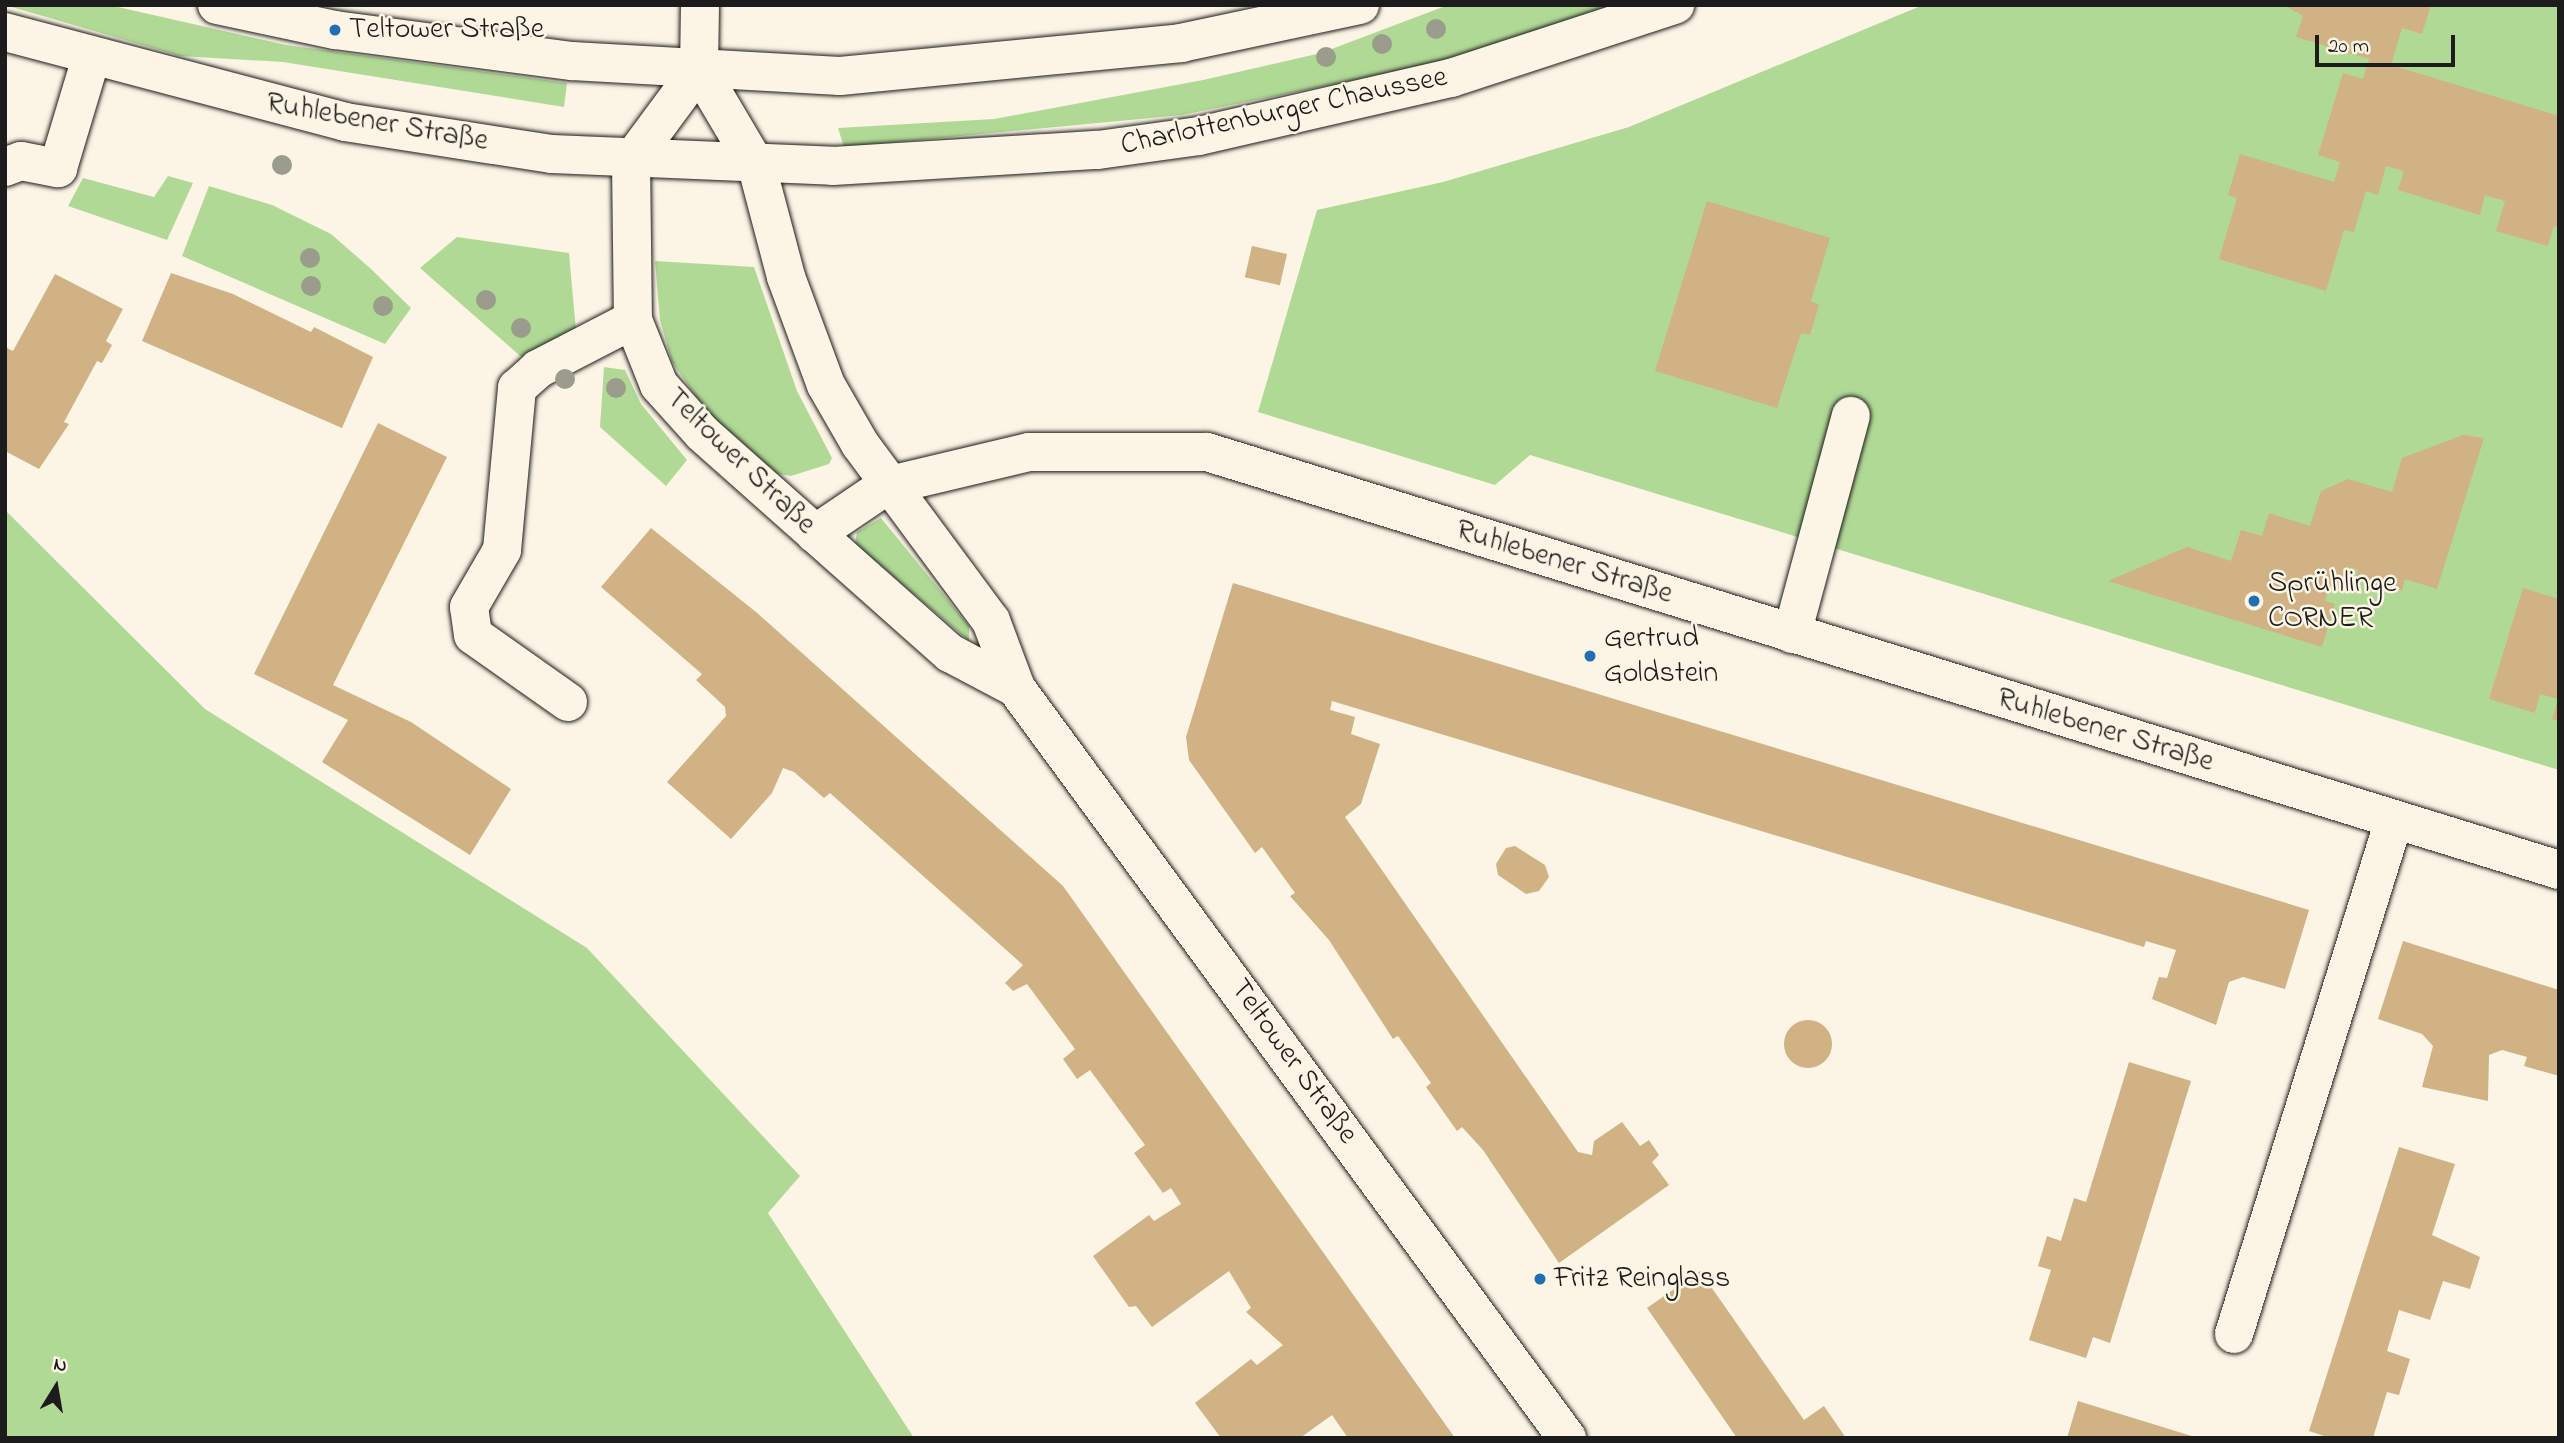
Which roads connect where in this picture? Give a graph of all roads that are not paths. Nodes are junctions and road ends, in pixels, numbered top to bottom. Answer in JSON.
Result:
{"nodes":[{"id":1,"x":217,"y":5,"type":"edge"},
{"id":2,"x":700,"y":5,"type":"edge"},
{"id":3,"x":1360,"y":5,"type":"edge"},
{"id":4,"x":1675,"y":5,"type":"edge"},
{"id":5,"x":5,"y":32,"type":"edge"},
{"id":6,"x":91,"y":58,"type":"junction"},
{"id":7,"x":699,"y":69,"type":"junction"},
{"id":8,"x":631,"y":160,"type":"junction"},
{"id":9,"x":5,"y":167,"type":"edge"},
{"id":10,"x":757,"y":167,"type":"junction"},
{"id":11,"x":634,"y":320,"type":"junction"},
{"id":12,"x":1851,"y":416,"type":"dead end"},
{"id":13,"x":887,"y":486,"type":"junction"},
{"id":14,"x":815,"y":534,"type":"junction"},
{"id":15,"x":1792,"y":634,"type":"junction"},
{"id":16,"x":1016,"y":688,"type":"junction"},
{"id":17,"x":568,"y":702,"type":"dead end"},
{"id":18,"x":2394,"y":820,"type":"junction"},
{"id":19,"x":2559,"y":870,"type":"edge"},
{"id":20,"x":2234,"y":1334,"type":"dead end"},
{"id":21,"x":1567,"y":1438,"type":"edge"}],
"edges":[{"from":1,"to":7,"type":"street"},
{"from":2,"to":7,"type":"street"},
{"from":3,"to":7,"type":"street"},
{"from":4,"to":10,"type":"street","name":"Charlottenburger Chaussee"},
{"from":5,"to":6,"type":"street","name":"Ruhlebener Straße"},
{"from":6,"to":8,"type":"street","name":"Ruhlebener Straße"},
{"from":6,"to":9,"type":"street"},
{"from":7,"to":8,"type":"street"},
{"from":7,"to":10,"type":"street","name":"Teltower Straße"},
{"from":8,"to":10,"type":"street","name":"Ruhlebener Straße"},
{"from":8,"to":11,"type":"street","name":"Teltower Straße"},
{"from":10,"to":13,"type":"street","name":"Teltower Straße"},
{"from":11,"to":14,"type":"street","name":"Teltower Straße"},
{"from":11,"to":17,"type":"street"},
{"from":12,"to":15,"type":"street"},
{"from":13,"to":14,"type":"street","name":"Ruhlebener Straße"},
{"from":13,"to":15,"type":"street","name":"Ruhlebener Straße"},
{"from":13,"to":16,"type":"street","name":"Teltower Straße"},
{"from":14,"to":16,"type":"street","name":"Teltower Straße"},
{"from":15,"to":18,"type":"street","name":"Ruhlebener Straße"},
{"from":16,"to":21,"type":"street","name":"Teltower Straße"},
{"from":18,"to":19,"type":"street","name":"Ruhlebener Straße"},
{"from":18,"to":20,"type":"street"}]}
